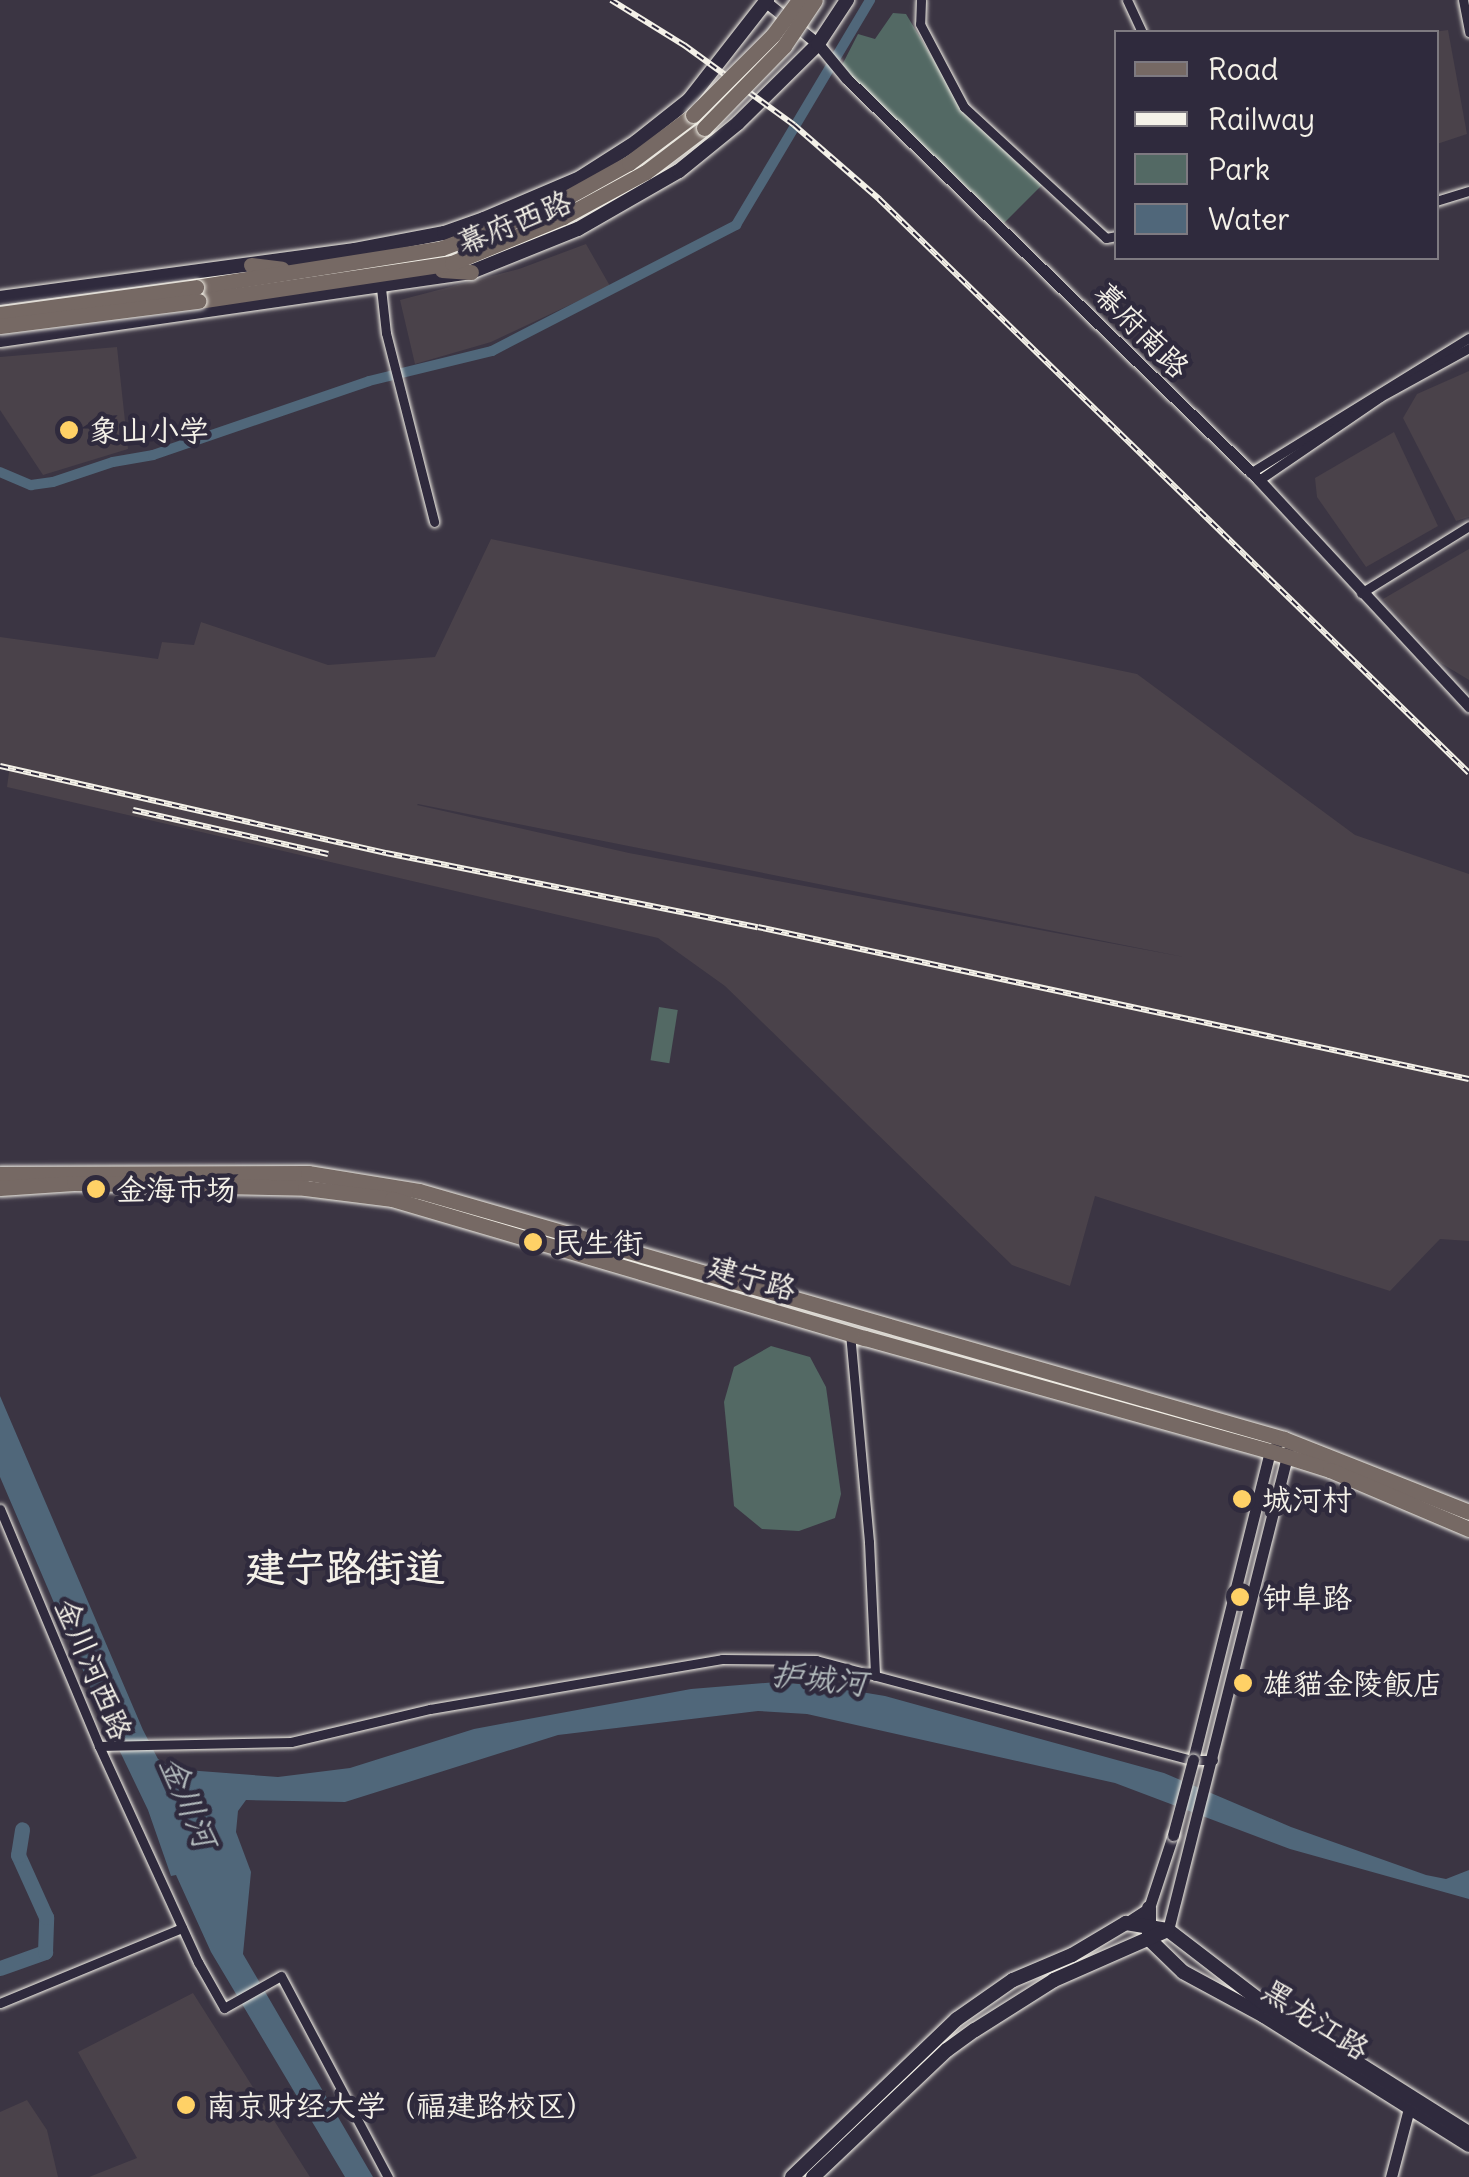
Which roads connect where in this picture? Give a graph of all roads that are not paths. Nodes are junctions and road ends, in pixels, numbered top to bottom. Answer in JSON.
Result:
{"nodes":[{"id":1,"x":799,"y":0,"type":"edge"},
{"id":2,"x":815,"y":0,"type":"edge"},
{"id":3,"x":848,"y":0,"type":"edge"},
{"id":4,"x":921,"y":0,"type":"edge"},
{"id":5,"x":1127,"y":0,"type":"edge"},
{"id":6,"x":1463,"y":0,"type":"edge"},
{"id":7,"x":767,"y":1,"type":"edge"},
{"id":8,"x":1141,"y":30,"type":"edge"},
{"id":9,"x":1469,"y":32,"type":"edge"},
{"id":10,"x":819,"y":46,"type":"junction"},
{"id":11,"x":698,"y":122,"type":"junction"},
{"id":12,"x":1469,"y":190,"type":"edge"},
{"id":13,"x":1439,"y":199,"type":"edge"},
{"id":14,"x":484,"y":219,"type":"junction"},
{"id":15,"x":1114,"y":236,"type":"edge"},
{"id":16,"x":442,"y":248,"type":"junction"},
{"id":17,"x":251,"y":265,"type":"junction"},
{"id":18,"x":423,"y":269,"type":"junction"},
{"id":19,"x":301,"y":271,"type":"junction"},
{"id":20,"x":472,"y":272,"type":"junction"},
{"id":21,"x":381,"y":288,"type":"junction"},
{"id":22,"x":241,"y":293,"type":"junction"},
{"id":23,"x":197,"y":294,"type":"junction"},
{"id":24,"x":18,"y":296,"type":"junction"},
{"id":25,"x":0,"y":298,"type":"edge"},
{"id":26,"x":215,"y":307,"type":"junction"},
{"id":27,"x":0,"y":314,"type":"edge"},
{"id":28,"x":0,"y":326,"type":"edge"},
{"id":29,"x":26,"y":336,"type":"junction"},
{"id":30,"x":1469,"y":338,"type":"edge"},
{"id":31,"x":0,"y":340,"type":"edge"},
{"id":32,"x":1469,"y":348,"type":"edge"},
{"id":33,"x":1254,"y":476,"type":"junction"},
{"id":34,"x":434,"y":522,"type":"dead end"},
{"id":35,"x":1469,"y":526,"type":"edge"},
{"id":36,"x":1360,"y":594,"type":"junction"},
{"id":37,"x":1469,"y":706,"type":"edge"},
{"id":38,"x":0,"y":1174,"type":"edge"},
{"id":39,"x":74,"y":1178,"type":"junction"},
{"id":40,"x":0,"y":1188,"type":"edge"},
{"id":41,"x":848,"y":1316,"type":"junction"},
{"id":42,"x":850,"y":1334,"type":"junction"},
{"id":43,"x":1284,"y":1439,"type":"junction"},
{"id":44,"x":1270,"y":1451,"type":"junction"},
{"id":45,"x":1290,"y":1457,"type":"junction"},
{"id":46,"x":0,"y":1510,"type":"edge"},
{"id":47,"x":1469,"y":1512,"type":"edge"},
{"id":48,"x":1469,"y":1530,"type":"edge"},
{"id":49,"x":875,"y":1676,"type":"junction"},
{"id":50,"x":99,"y":1746,"type":"junction"},
{"id":51,"x":1193,"y":1760,"type":"junction"},
{"id":52,"x":1213,"y":1760,"type":"junction"},
{"id":53,"x":1149,"y":1908,"type":"junction"},
{"id":54,"x":1126,"y":1923,"type":"junction"},
{"id":55,"x":182,"y":1928,"type":"junction"},
{"id":56,"x":1168,"y":1930,"type":"junction"},
{"id":57,"x":1148,"y":1933,"type":"junction"},
{"id":58,"x":0,"y":2003,"type":"edge"},
{"id":59,"x":1410,"y":2104,"type":"junction"},
{"id":60,"x":1469,"y":2133,"type":"edge"},
{"id":61,"x":1469,"y":2146,"type":"edge"},
{"id":62,"x":388,"y":2177,"type":"edge"},
{"id":63,"x":792,"y":2177,"type":"edge"},
{"id":64,"x":813,"y":2177,"type":"edge"},
{"id":65,"x":1391,"y":2177,"type":"edge"}],
"edges":[{"from":1,"to":11,"type":"main road","name":"幕府西路","bridge":true},
{"from":2,"to":11,"type":"main road","name":"幕府西路","bridge":true},
{"from":3,"to":10,"type":"main road","name":"幕府西路"},
{"from":4,"to":15,"type":"street"},
{"from":5,"to":8,"type":"street"},
{"from":6,"to":9,"type":"street"},
{"from":7,"to":10,"type":"street","name":"幕府南路"},
{"from":7,"to":14,"type":"main road","name":"幕府西路"},
{"from":10,"to":20,"type":"main road","name":"幕府西路"},
{"from":10,"to":33,"type":"street","name":"幕府南路"},
{"from":11,"to":16,"type":"main road","name":"幕府西路"},
{"from":11,"to":18,"type":"main road","name":"幕府西路"},
{"from":12,"to":13,"type":"street"},
{"from":14,"to":16,"type":"main road"},
{"from":14,"to":17,"type":"main road","name":"幕府西路"},
{"from":16,"to":19,"type":"main road","name":"幕府西路"},
{"from":17,"to":19,"type":"main road"},
{"from":17,"to":24,"type":"main road","name":"幕府西路"},
{"from":18,"to":20,"type":"main road"},
{"from":18,"to":22,"type":"main road","name":"幕府西路"},
{"from":19,"to":23,"type":"main road","name":"幕府西路"},
{"from":20,"to":21,"type":"main road","name":"幕府西路"},
{"from":21,"to":26,"type":"main road","name":"幕府西路"},
{"from":21,"to":34,"type":"street"},
{"from":22,"to":23,"type":"main road","name":"幕府西路"},
{"from":22,"to":26,"type":"main road"},
{"from":23,"to":27,"type":"main road","name":"幕府西路","bridge":true},
{"from":23,"to":28,"type":"main road","name":"幕府西路","bridge":true},
{"from":24,"to":25,"type":"main road","name":"幕府西路"},
{"from":24,"to":29,"type":"main road"},
{"from":26,"to":29,"type":"main road","name":"幕府西路"},
{"from":29,"to":31,"type":"main road","name":"幕府西路"},
{"from":30,"to":33,"type":"street"},
{"from":32,"to":33,"type":"street"},
{"from":33,"to":36,"type":"street","name":"幕府南路"},
{"from":35,"to":36,"type":"street"},
{"from":36,"to":37,"type":"street","name":"幕府南路"},
{"from":38,"to":39,"type":"main road","name":"建宁路"},
{"from":39,"to":40,"type":"main road","name":"建宁路"},
{"from":39,"to":41,"type":"main road","name":"建宁路"},
{"from":39,"to":42,"type":"main road","name":"建宁路"},
{"from":41,"to":42,"type":"street"},
{"from":41,"to":43,"type":"main road","name":"建宁路"},
{"from":42,"to":44,"type":"main road","name":"建宁路"},
{"from":42,"to":49,"type":"street"},
{"from":43,"to":44,"type":"street"},
{"from":43,"to":45,"type":"street"},
{"from":43,"to":47,"type":"main road","name":"建宁路"},
{"from":44,"to":45,"type":"main road","name":"建宁路"},
{"from":44,"to":51,"type":"street"},
{"from":45,"to":48,"type":"main road","name":"建宁路"},
{"from":45,"to":52,"type":"street"},
{"from":46,"to":50,"type":"street","name":"金川河西路"},
{"from":49,"to":50,"type":"street"},
{"from":49,"to":51,"type":"street"},
{"from":50,"to":55,"type":"street","name":"金川河西路"},
{"from":51,"to":52,"type":"street"},
{"from":51,"to":53,"type":"street","bridge":true},
{"from":52,"to":56,"type":"street"},
{"from":53,"to":54,"type":"street"},
{"from":53,"to":57,"type":"main road"},
{"from":54,"to":57,"type":"main road"},
{"from":54,"to":63,"type":"main road"},
{"from":55,"to":58,"type":"street"},
{"from":55,"to":62,"type":"street","name":"金川河西路"},
{"from":56,"to":57,"type":"main road"},
{"from":56,"to":59,"type":"main road","name":"黑龙江路"},
{"from":57,"to":59,"type":"main road","name":"黑龙江路"},
{"from":57,"to":64,"type":"main road"},
{"from":59,"to":60,"type":"main road","name":"黑龙江路"},
{"from":59,"to":61,"type":"main road","name":"黑龙江路"},
{"from":59,"to":65,"type":"street"}]}
